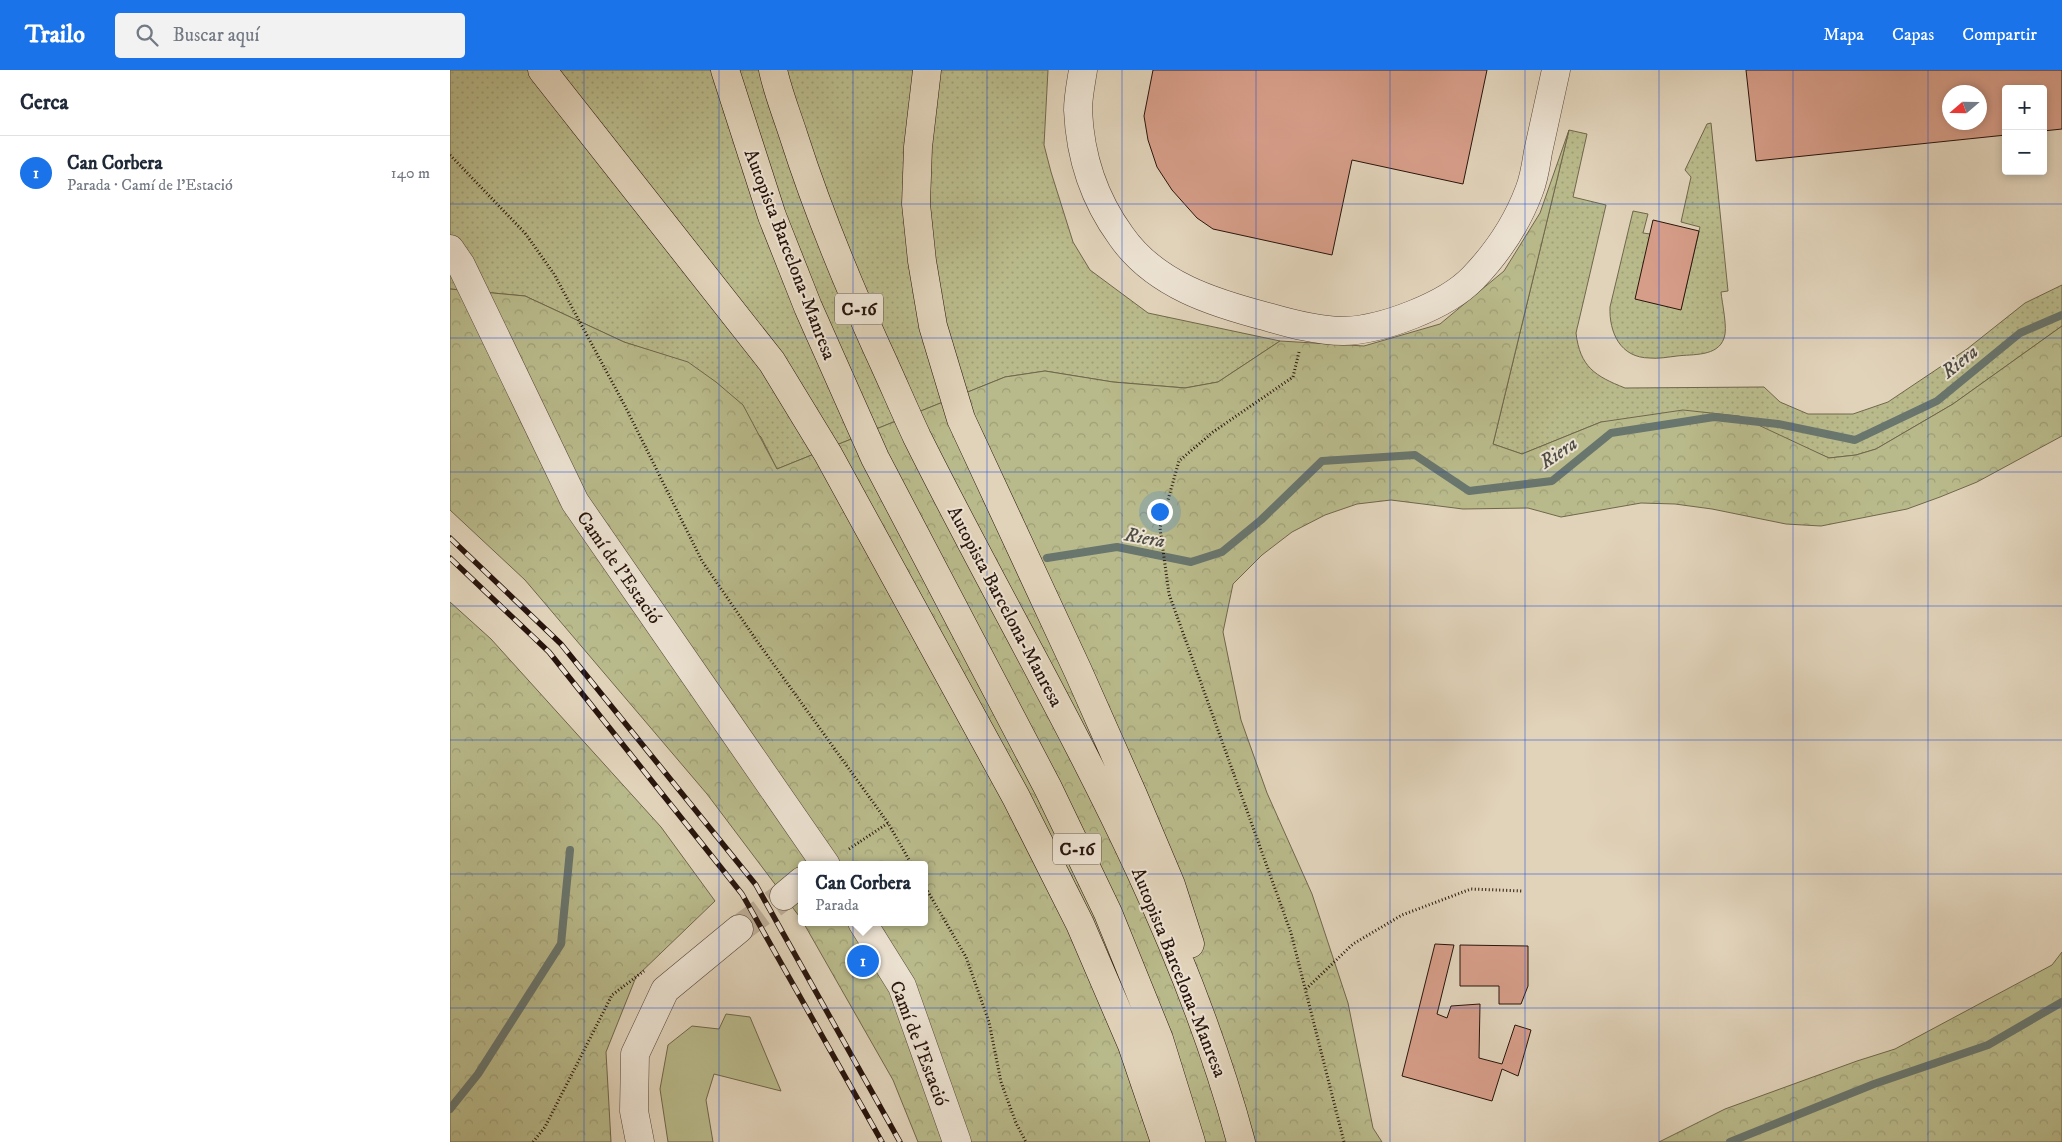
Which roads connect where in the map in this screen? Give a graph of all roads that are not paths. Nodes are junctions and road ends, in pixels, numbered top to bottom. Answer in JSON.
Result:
{"nodes":[{"id":1,"x":542,"y":70,"type":"edge"},
{"id":2,"x":724,"y":70,"type":"edge"},
{"id":3,"x":773,"y":70,"type":"edge"},
{"id":4,"x":927,"y":70,"type":"edge"},
{"id":5,"x":1083,"y":70,"type":"edge"},
{"id":6,"x":1556,"y":70,"type":"edge"},
{"id":7,"x":450,"y":249,"type":"edge"},
{"id":8,"x":823,"y":861,"type":"edge"},
{"id":9,"x":864,"y":926,"type":"edge"},
{"id":10,"x":739,"y":929,"type":"tunnel mouth"},
{"id":11,"x":1230,"y":1103,"type":"junction"},
{"id":12,"x":640,"y":1142,"type":"edge"},
{"id":13,"x":957,"y":1142,"type":"edge"},
{"id":14,"x":1165,"y":1142,"type":"edge"},
{"id":15,"x":1191,"y":1142,"type":"edge"},
{"id":16,"x":1241,"y":1142,"type":"edge"}],
"edges":[{"from":1,"to":14,"type":"highway"},
{"from":2,"to":15,"type":"highway","name":"Autopista Barcelona-Manresa","number":"C-16"},
{"from":3,"to":11,"type":"highway","name":"Autopista Barcelona-Manresa","number":"C-16"},
{"from":4,"to":11,"type":"highway"},
{"from":5,"to":6,"type":"street"},
{"from":7,"to":8,"type":"street","name":"Camí de l'Estació"},
{"from":9,"to":13,"type":"street","name":"Camí de l'Estació"},
{"from":10,"to":12,"type":"street"},
{"from":11,"to":16,"type":"highway","name":"Autopista Barcelona-Manresa","number":"C-16"}]}
